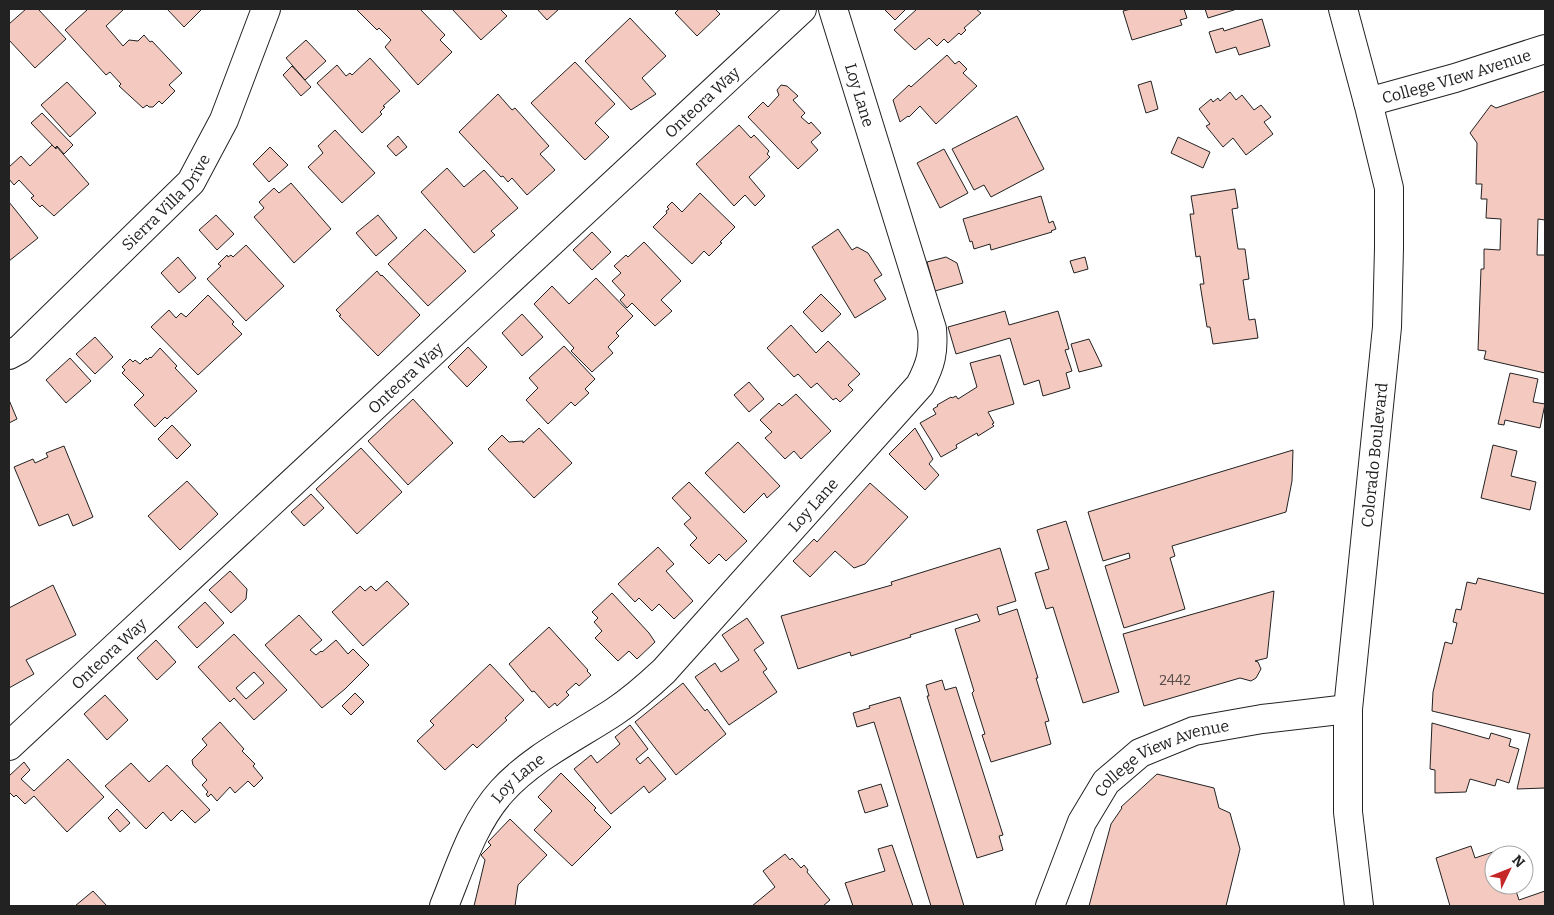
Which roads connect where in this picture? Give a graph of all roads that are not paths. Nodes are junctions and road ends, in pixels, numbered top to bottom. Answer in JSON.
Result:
{"nodes":[{"id":1,"x":266,"y":9,"type":"edge"},
{"id":2,"x":802,"y":9,"type":"edge"},
{"id":3,"x":833,"y":9,"type":"edge"},
{"id":4,"x":1343,"y":9,"type":"edge"},
{"id":5,"x":1545,"y":49,"type":"edge"},
{"id":6,"x":1368,"y":102,"type":"junction"},
{"id":7,"x":9,"y":355,"type":"edge"},
{"id":8,"x":1348,"y":709,"type":"junction"},
{"id":9,"x":9,"y":746,"type":"edge"},
{"id":10,"x":444,"y":906,"type":"edge"},
{"id":11,"x":1050,"y":906,"type":"edge"},
{"id":12,"x":1359,"y":906,"type":"edge"}],
"edges":[{"from":1,"to":7,"type":"street","name":"Sierra Villa Drive"},
{"from":2,"to":9,"type":"street","name":"Onteora Way"},
{"from":3,"to":10,"type":"street","name":"Loy Lane"},
{"from":4,"to":6,"type":"street","name":"Colorado Boulevard"},
{"from":5,"to":6,"type":"street","name":"College VIew Avenue"},
{"from":6,"to":8,"type":"street","name":"Colorado Boulevard"},
{"from":8,"to":11,"type":"street","name":"College View Avenue"},
{"from":8,"to":12,"type":"street","name":"Colorado Boulevard"}]}
